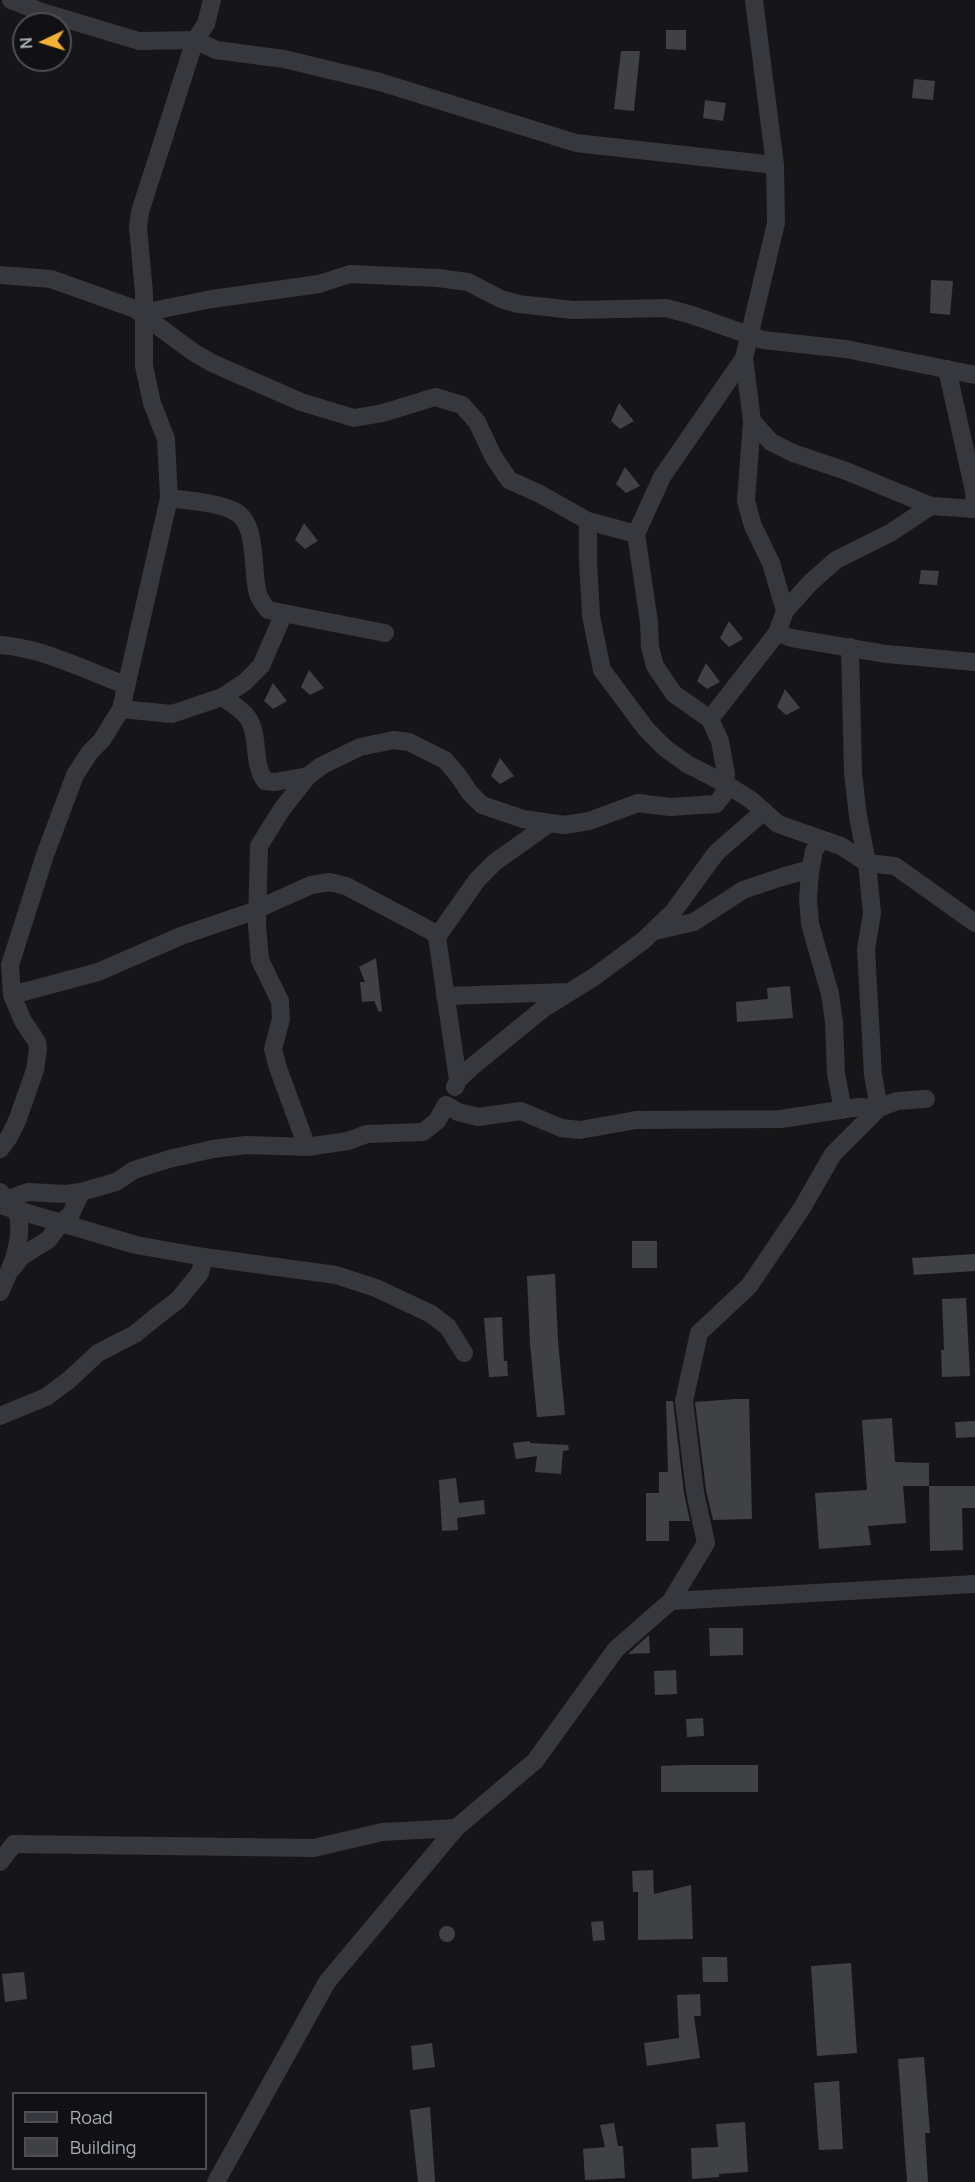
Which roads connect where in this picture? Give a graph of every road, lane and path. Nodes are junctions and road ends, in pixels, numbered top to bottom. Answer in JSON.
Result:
{"nodes":[{"id":1,"x":11,"y":0,"type":"edge"},
{"id":2,"x":212,"y":0,"type":"edge"},
{"id":3,"x":754,"y":0,"type":"edge"},
{"id":4,"x":195,"y":40,"type":"junction"},
{"id":5,"x":775,"y":165,"type":"junction"},
{"id":6,"x":0,"y":274,"type":"edge"},
{"id":7,"x":144,"y":314,"type":"junction"},
{"id":8,"x":751,"y":337,"type":"junction"},
{"id":9,"x":744,"y":358,"type":"junction"},
{"id":10,"x":947,"y":369,"type":"junction"},
{"id":11,"x":975,"y":375,"type":"edge"},
{"id":12,"x":752,"y":421,"type":"junction"},
{"id":13,"x":170,"y":498,"type":"junction"},
{"id":14,"x":931,"y":506,"type":"junction"},
{"id":15,"x":975,"y":509,"type":"edge"},
{"id":16,"x":588,"y":521,"type":"junction"},
{"id":17,"x":636,"y":534,"type":"junction"},
{"id":18,"x":785,"y":611,"type":"junction"},
{"id":19,"x":284,"y":614,"type":"junction"},
{"id":20,"x":385,"y":633,"type":"dead end"},
{"id":21,"x":777,"y":633,"type":"junction"},
{"id":22,"x":0,"y":645,"type":"edge"},
{"id":23,"x":850,"y":647,"type":"junction"},
{"id":24,"x":975,"y":662,"type":"edge"},
{"id":25,"x":125,"y":685,"type":"junction"},
{"id":26,"x":222,"y":697,"type":"junction"},
{"id":27,"x":121,"y":710,"type":"junction"},
{"id":28,"x":710,"y":719,"type":"junction"},
{"id":29,"x":308,"y":776,"type":"junction"},
{"id":30,"x":726,"y":784,"type":"junction"},
{"id":31,"x":764,"y":811,"type":"junction"},
{"id":32,"x":550,"y":822,"type":"junction"},
{"id":33,"x":821,"y":840,"type":"junction"},
{"id":34,"x":867,"y":863,"type":"junction"},
{"id":35,"x":810,"y":872,"type":"junction"},
{"id":36,"x":259,"y":907,"type":"junction"},
{"id":37,"x":975,"y":923,"type":"edge"},
{"id":38,"x":654,"y":931,"type":"junction"},
{"id":39,"x":437,"y":938,"type":"junction"},
{"id":40,"x":569,"y":992,"type":"junction"},
{"id":41,"x":12,"y":995,"type":"junction"},
{"id":42,"x":445,"y":996,"type":"junction"},
{"id":43,"x":458,"y":1080,"type":"junction"},
{"id":44,"x":926,"y":1099,"type":"dead end"},
{"id":45,"x":446,"y":1105,"type":"junction"},
{"id":46,"x":879,"y":1108,"type":"junction"},
{"id":47,"x":843,"y":1110,"type":"junction"},
{"id":48,"x":307,"y":1147,"type":"junction"},
{"id":49,"x":0,"y":1149,"type":"edge"},
{"id":50,"x":0,"y":1192,"type":"edge"},
{"id":51,"x":81,"y":1192,"type":"junction"},
{"id":52,"x":8,"y":1207,"type":"edge"},
{"id":53,"x":61,"y":1222,"type":"junction"},
{"id":54,"x":204,"y":1257,"type":"junction"},
{"id":55,"x":10,"y":1271,"type":"junction"},
{"id":56,"x":0,"y":1292,"type":"edge"},
{"id":57,"x":464,"y":1353,"type":"dead end"},
{"id":58,"x":0,"y":1416,"type":"edge"},
{"id":59,"x":975,"y":1584,"type":"edge"},
{"id":60,"x":670,"y":1601,"type":"junction"},
{"id":61,"x":456,"y":1828,"type":"junction"},
{"id":62,"x":0,"y":1862,"type":"edge"},
{"id":63,"x":216,"y":2182,"type":"edge"}],
"edges":[{"from":1,"to":4,"type":"street"},
{"from":2,"to":4,"type":"street"},
{"from":3,"to":5,"type":"street"},
{"from":4,"to":5,"type":"street"},
{"from":4,"to":7,"type":"street"},
{"from":5,"to":8,"type":"street"},
{"from":6,"to":7,"type":"street"},
{"from":7,"to":8,"type":"street"},
{"from":7,"to":13,"type":"street"},
{"from":7,"to":16,"type":"street"},
{"from":8,"to":9,"type":"street"},
{"from":8,"to":10,"type":"street"},
{"from":9,"to":12,"type":"street"},
{"from":9,"to":17,"type":"street"},
{"from":10,"to":11,"type":"street"},
{"from":10,"to":15,"type":"street"},
{"from":12,"to":14,"type":"street"},
{"from":12,"to":18,"type":"street"},
{"from":13,"to":19,"type":"street"},
{"from":13,"to":25,"type":"street"},
{"from":14,"to":15,"type":"street"},
{"from":14,"to":18,"type":"street"},
{"from":16,"to":17,"type":"street"},
{"from":16,"to":30,"type":"street"},
{"from":17,"to":28,"type":"street"},
{"from":18,"to":21,"type":"street"},
{"from":19,"to":20,"type":"street"},
{"from":19,"to":26,"type":"street"},
{"from":21,"to":23,"type":"street"},
{"from":21,"to":28,"type":"street"},
{"from":22,"to":25,"type":"street"},
{"from":23,"to":24,"type":"street"},
{"from":23,"to":34,"type":"street"},
{"from":25,"to":27,"type":"street"},
{"from":26,"to":27,"type":"street"},
{"from":26,"to":29,"type":"street"},
{"from":27,"to":41,"type":"street"},
{"from":28,"to":30,"type":"street"},
{"from":29,"to":32,"type":"street"},
{"from":29,"to":36,"type":"street"},
{"from":30,"to":31,"type":"street"},
{"from":30,"to":32,"type":"street"},
{"from":31,"to":33,"type":"street"},
{"from":31,"to":38,"type":"street"},
{"from":32,"to":39,"type":"street"},
{"from":33,"to":34,"type":"street"},
{"from":33,"to":35,"type":"street"},
{"from":34,"to":37,"type":"street"},
{"from":34,"to":46,"type":"street"},
{"from":35,"to":38,"type":"street"},
{"from":35,"to":47,"type":"street"},
{"from":36,"to":39,"type":"street"},
{"from":36,"to":41,"type":"street"},
{"from":36,"to":48,"type":"street"},
{"from":38,"to":40,"type":"street"},
{"from":39,"to":42,"type":"street"},
{"from":40,"to":42,"type":"street"},
{"from":40,"to":43,"type":"street"},
{"from":41,"to":49,"type":"street"},
{"from":42,"to":43,"type":"street"},
{"from":43,"to":45,"type":"street"},
{"from":44,"to":46,"type":"street"},
{"from":45,"to":47,"type":"street"},
{"from":45,"to":48,"type":"street"},
{"from":46,"to":47,"type":"street"},
{"from":46,"to":60,"type":"street"},
{"from":48,"to":51,"type":"street"},
{"from":50,"to":52,"type":"street"},
{"from":51,"to":52,"type":"street"},
{"from":51,"to":53,"type":"street"},
{"from":52,"to":53,"type":"street"},
{"from":52,"to":55,"type":"street"},
{"from":53,"to":54,"type":"street"},
{"from":53,"to":55,"type":"street"},
{"from":54,"to":57,"type":"street"},
{"from":54,"to":58,"type":"street"},
{"from":55,"to":56,"type":"street"},
{"from":59,"to":60,"type":"street"},
{"from":60,"to":61,"type":"street"},
{"from":61,"to":62,"type":"street"},
{"from":61,"to":63,"type":"street"}]}
